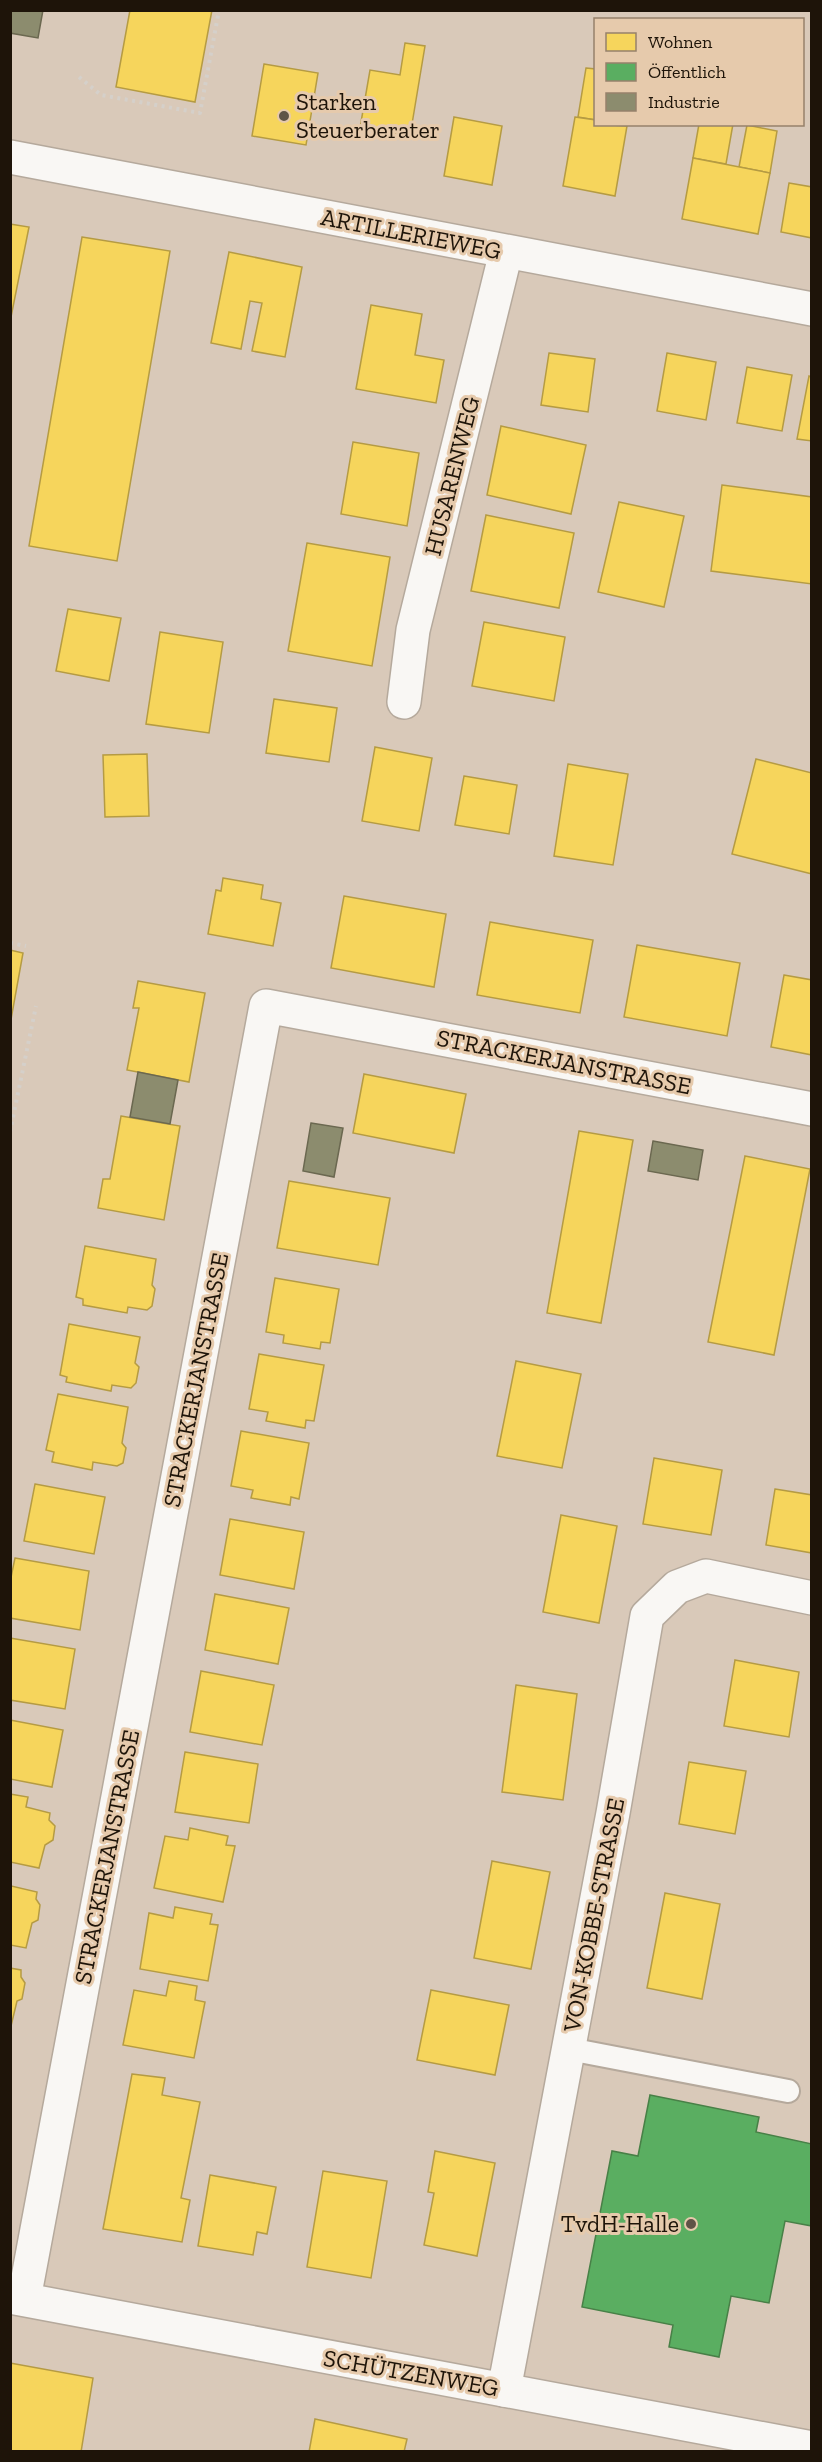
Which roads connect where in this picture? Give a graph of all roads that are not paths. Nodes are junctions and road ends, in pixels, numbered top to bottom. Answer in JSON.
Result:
{"nodes":[{"id":1,"x":10,"y":157,"type":"edge"},
{"id":2,"x":506,"y":252,"type":"junction"},
{"id":3,"x":812,"y":309,"type":"edge"},
{"id":4,"x":404,"y":702,"type":"dead end"},
{"id":5,"x":812,"y":1109,"type":"edge"},
{"id":6,"x":812,"y":1598,"type":"edge"},
{"id":7,"x":569,"y":2049,"type":"junction"},
{"id":8,"x":788,"y":2091,"type":"dead end"},
{"id":9,"x":17,"y":2298,"type":"edge"},
{"id":10,"x":504,"y":2390,"type":"junction"},
{"id":11,"x":812,"y":2448,"type":"edge"}],
"edges":[{"from":1,"to":2,"type":"street","name":"ARTILLERIEWEG"},
{"from":2,"to":3,"type":"street","name":"ARTILLERIEWEG"},
{"from":2,"to":4,"type":"street","name":"HUSARENWEG"},
{"from":5,"to":9,"type":"street","name":"STRACKERJANSTRASSE"},
{"from":6,"to":7,"type":"street","name":"VON-KOBBE-STRASSE"},
{"from":7,"to":8,"type":"lane"},
{"from":7,"to":10,"type":"street","name":"VON-KOBBE-STRASSE"},
{"from":9,"to":10,"type":"street","name":"SCHÜTZENWEG"},
{"from":10,"to":11,"type":"street","name":"SCHÜTZENWEG"}]}
